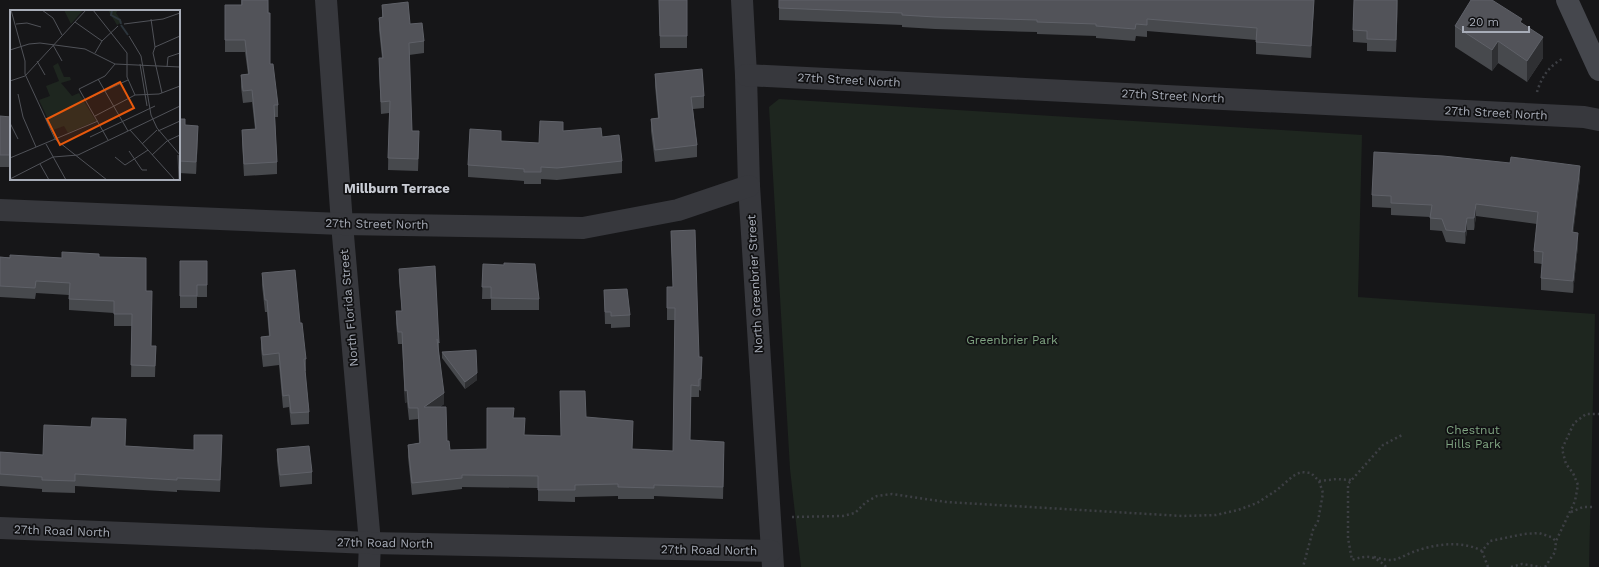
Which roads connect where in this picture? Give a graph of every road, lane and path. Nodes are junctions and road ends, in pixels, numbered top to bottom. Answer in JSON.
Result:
{"nodes":[{"id":1,"x":326,"y":0,"type":"edge"},
{"id":2,"x":742,"y":0,"type":"edge"},
{"id":3,"x":1567,"y":0,"type":"edge"},
{"id":4,"x":1562,"y":59,"type":"dead end"},
{"id":5,"x":1599,"y":70,"type":"edge"},
{"id":6,"x":746,"y":75,"type":"junction"},
{"id":7,"x":1537,"y":92,"type":"dead end"},
{"id":8,"x":1599,"y":120,"type":"edge"},
{"id":9,"x":749,"y":186,"type":"junction"},
{"id":10,"x":0,"y":210,"type":"edge"},
{"id":11,"x":342,"y":224,"type":"junction"},
{"id":12,"x":1599,"y":414,"type":"edge"},
{"id":13,"x":1402,"y":435,"type":"dead end"},
{"id":14,"x":1352,"y":480,"type":"junction"},
{"id":15,"x":1319,"y":481,"type":"junction"},
{"id":16,"x":1593,"y":507,"type":"dead end"},
{"id":17,"x":1570,"y":512,"type":"junction"},
{"id":18,"x":791,"y":517,"type":"dead end"},
{"id":19,"x":0,"y":528,"type":"edge"},
{"id":20,"x":1556,"y":541,"type":"junction"},
{"id":21,"x":370,"y":543,"type":"junction"},
{"id":22,"x":1482,"y":550,"type":"junction"},
{"id":23,"x":1374,"y":557,"type":"junction"},
{"id":24,"x":772,"y":559,"type":"edge"},
{"id":25,"x":369,"y":567,"type":"edge"},
{"id":26,"x":1303,"y":567,"type":"edge"},
{"id":27,"x":1386,"y":567,"type":"edge"},
{"id":28,"x":1488,"y":567,"type":"edge"},
{"id":29,"x":1511,"y":567,"type":"edge"},
{"id":30,"x":1542,"y":567,"type":"edge"},
{"id":31,"x":1545,"y":567,"type":"edge"}],
"edges":[{"from":1,"to":11,"type":"street","name":"North Florida Street"},
{"from":2,"to":6,"type":"street","name":"North Greenbrier Street"},
{"from":3,"to":5,"type":"street"},
{"from":4,"to":7,"type":"path"},
{"from":6,"to":8,"type":"street","name":"27th Street North"},
{"from":6,"to":9,"type":"street","name":"North Greenbrier Street"},
{"from":9,"to":11,"type":"street","name":"27th Street North"},
{"from":9,"to":24,"type":"street","name":"North Greenbrier Street"},
{"from":10,"to":11,"type":"street","name":"27th Street North"},
{"from":11,"to":21,"type":"street","name":"North Florida Street"},
{"from":12,"to":17,"type":"path"},
{"from":13,"to":14,"type":"path"},
{"from":14,"to":15,"type":"path"},
{"from":14,"to":23,"type":"path"},
{"from":15,"to":18,"type":"path"},
{"from":15,"to":26,"type":"path"},
{"from":16,"to":17,"type":"path"},
{"from":17,"to":20,"type":"path"},
{"from":19,"to":21,"type":"street","name":"27th Road North"},
{"from":20,"to":22,"type":"path"},
{"from":20,"to":31,"type":"path"},
{"from":21,"to":24,"type":"street","name":"27th Road North"},
{"from":21,"to":25,"type":"street","name":"North Florida Street"},
{"from":22,"to":23,"type":"path"},
{"from":22,"to":28,"type":"path"},
{"from":23,"to":27,"type":"path"},
{"from":29,"to":30,"type":"path"}]}
